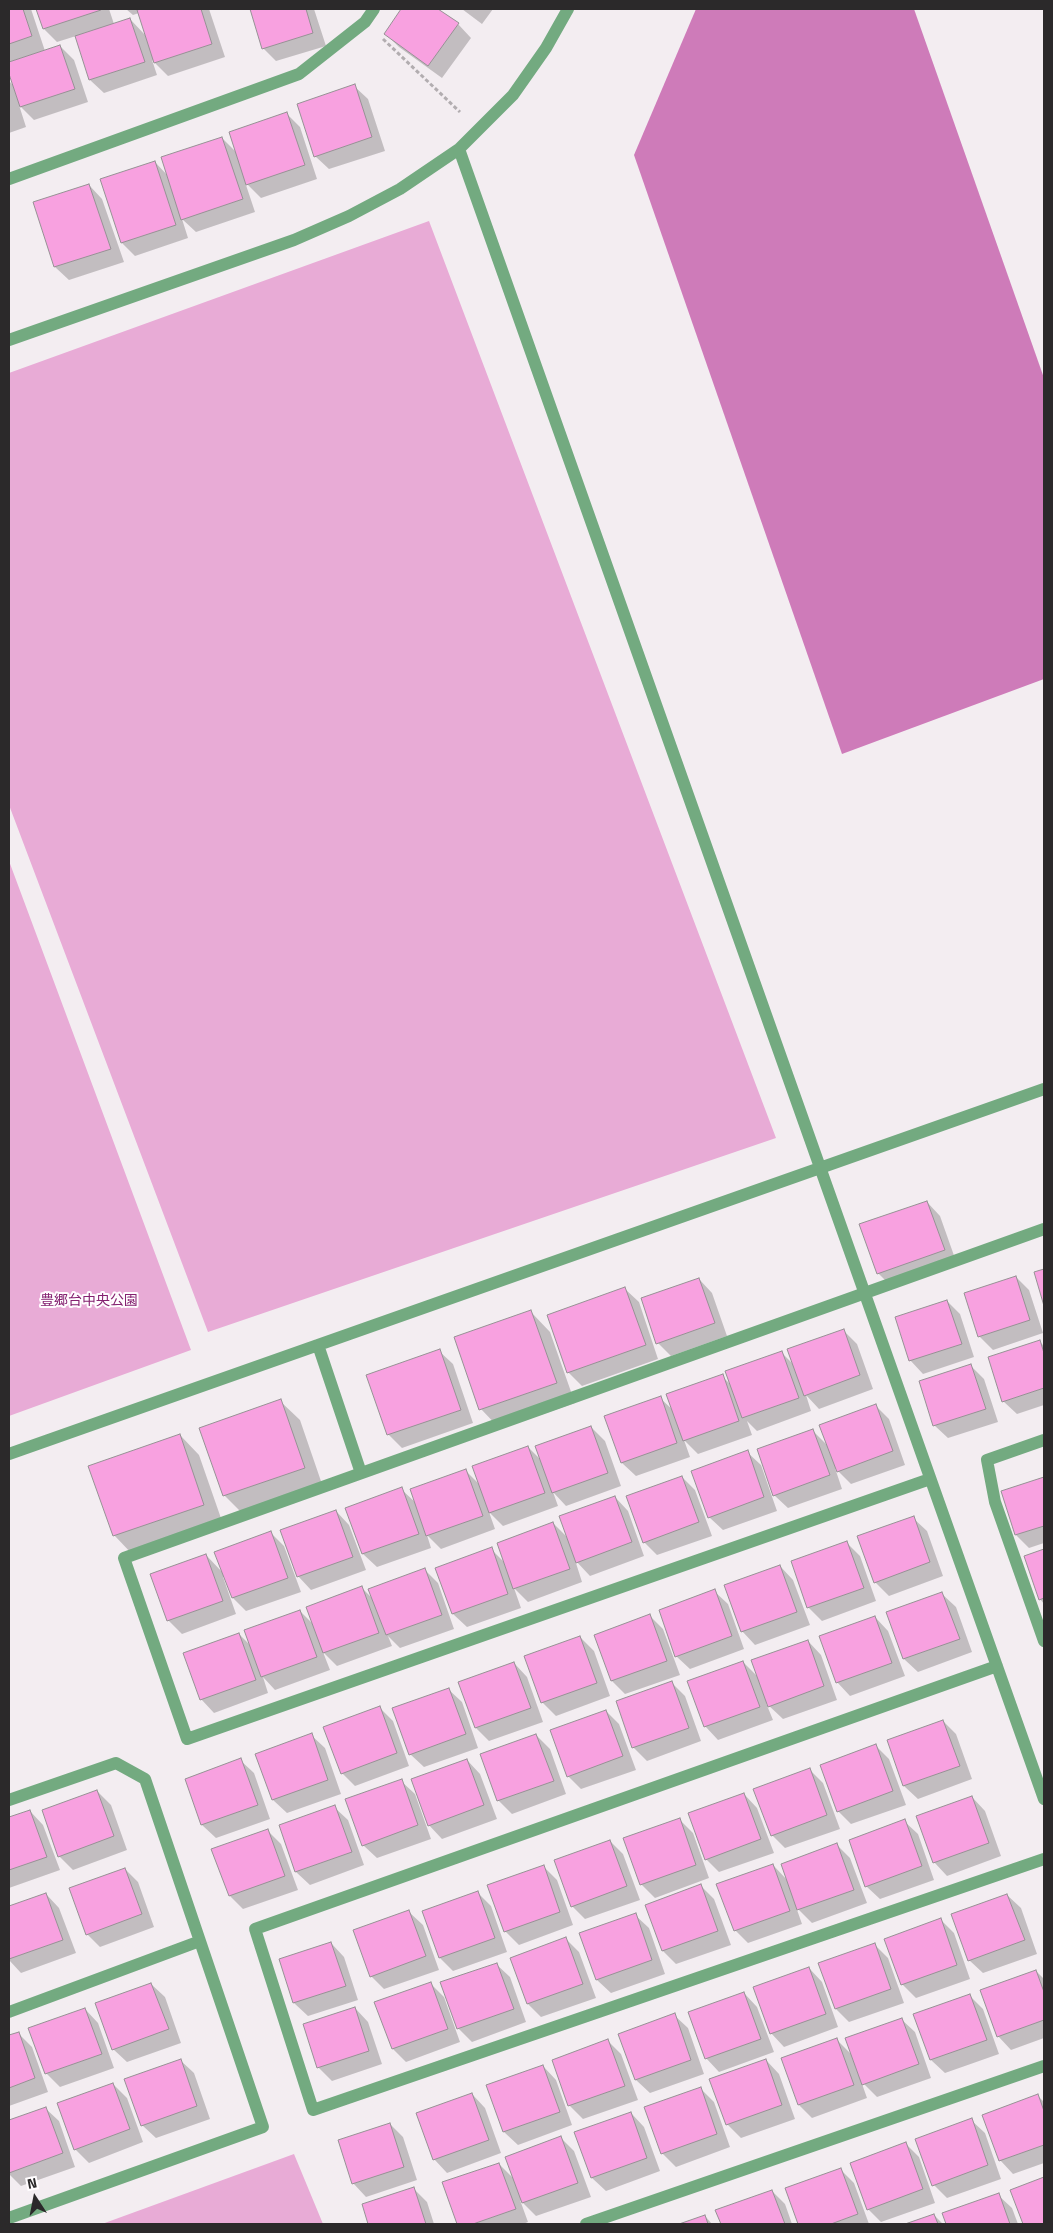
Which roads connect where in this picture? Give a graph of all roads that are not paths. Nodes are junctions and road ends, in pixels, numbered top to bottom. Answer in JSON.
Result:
{"nodes":[{"id":1,"x":374,"y":9,"type":"edge"},
{"id":2,"x":568,"y":9,"type":"edge"},
{"id":3,"x":459,"y":149,"type":"junction"},
{"id":4,"x":9,"y":179,"type":"edge"},
{"id":5,"x":9,"y":340,"type":"edge"},
{"id":6,"x":1044,"y":1089,"type":"edge"},
{"id":7,"x":820,"y":1167,"type":"junction"},
{"id":8,"x":1044,"y":1229,"type":"edge"},
{"id":9,"x":864,"y":1292,"type":"junction"},
{"id":10,"x":318,"y":1345,"type":"junction"},
{"id":11,"x":1044,"y":1440,"type":"edge"},
{"id":12,"x":9,"y":1454,"type":"edge"},
{"id":13,"x":362,"y":1473,"type":"junction"},
{"id":14,"x":930,"y":1479,"type":"junction"},
{"id":15,"x":1044,"y":1641,"type":"edge"},
{"id":16,"x":997,"y":1666,"type":"junction"},
{"id":17,"x":1044,"y":1799,"type":"edge"},
{"id":18,"x":9,"y":1800,"type":"edge"},
{"id":19,"x":1044,"y":1859,"type":"edge"},
{"id":20,"x":200,"y":1942,"type":"junction"},
{"id":21,"x":9,"y":2012,"type":"edge"},
{"id":22,"x":1044,"y":2066,"type":"edge"},
{"id":23,"x":9,"y":2218,"type":"edge"},
{"id":24,"x":586,"y":2224,"type":"edge"}],
"edges":[{"from":1,"to":4,"type":"street"},
{"from":2,"to":3,"type":"street"},
{"from":3,"to":5,"type":"street"},
{"from":3,"to":7,"type":"street"},
{"from":6,"to":7,"type":"street"},
{"from":7,"to":9,"type":"street"},
{"from":7,"to":10,"type":"street"},
{"from":8,"to":9,"type":"street"},
{"from":9,"to":13,"type":"street"},
{"from":9,"to":14,"type":"street"},
{"from":10,"to":12,"type":"street"},
{"from":10,"to":13,"type":"street"},
{"from":11,"to":15,"type":"street"},
{"from":13,"to":14,"type":"street"},
{"from":14,"to":16,"type":"street"},
{"from":16,"to":17,"type":"street"},
{"from":16,"to":19,"type":"street"},
{"from":18,"to":20,"type":"street"},
{"from":20,"to":21,"type":"street"},
{"from":20,"to":23,"type":"street"},
{"from":22,"to":24,"type":"street"}]}
